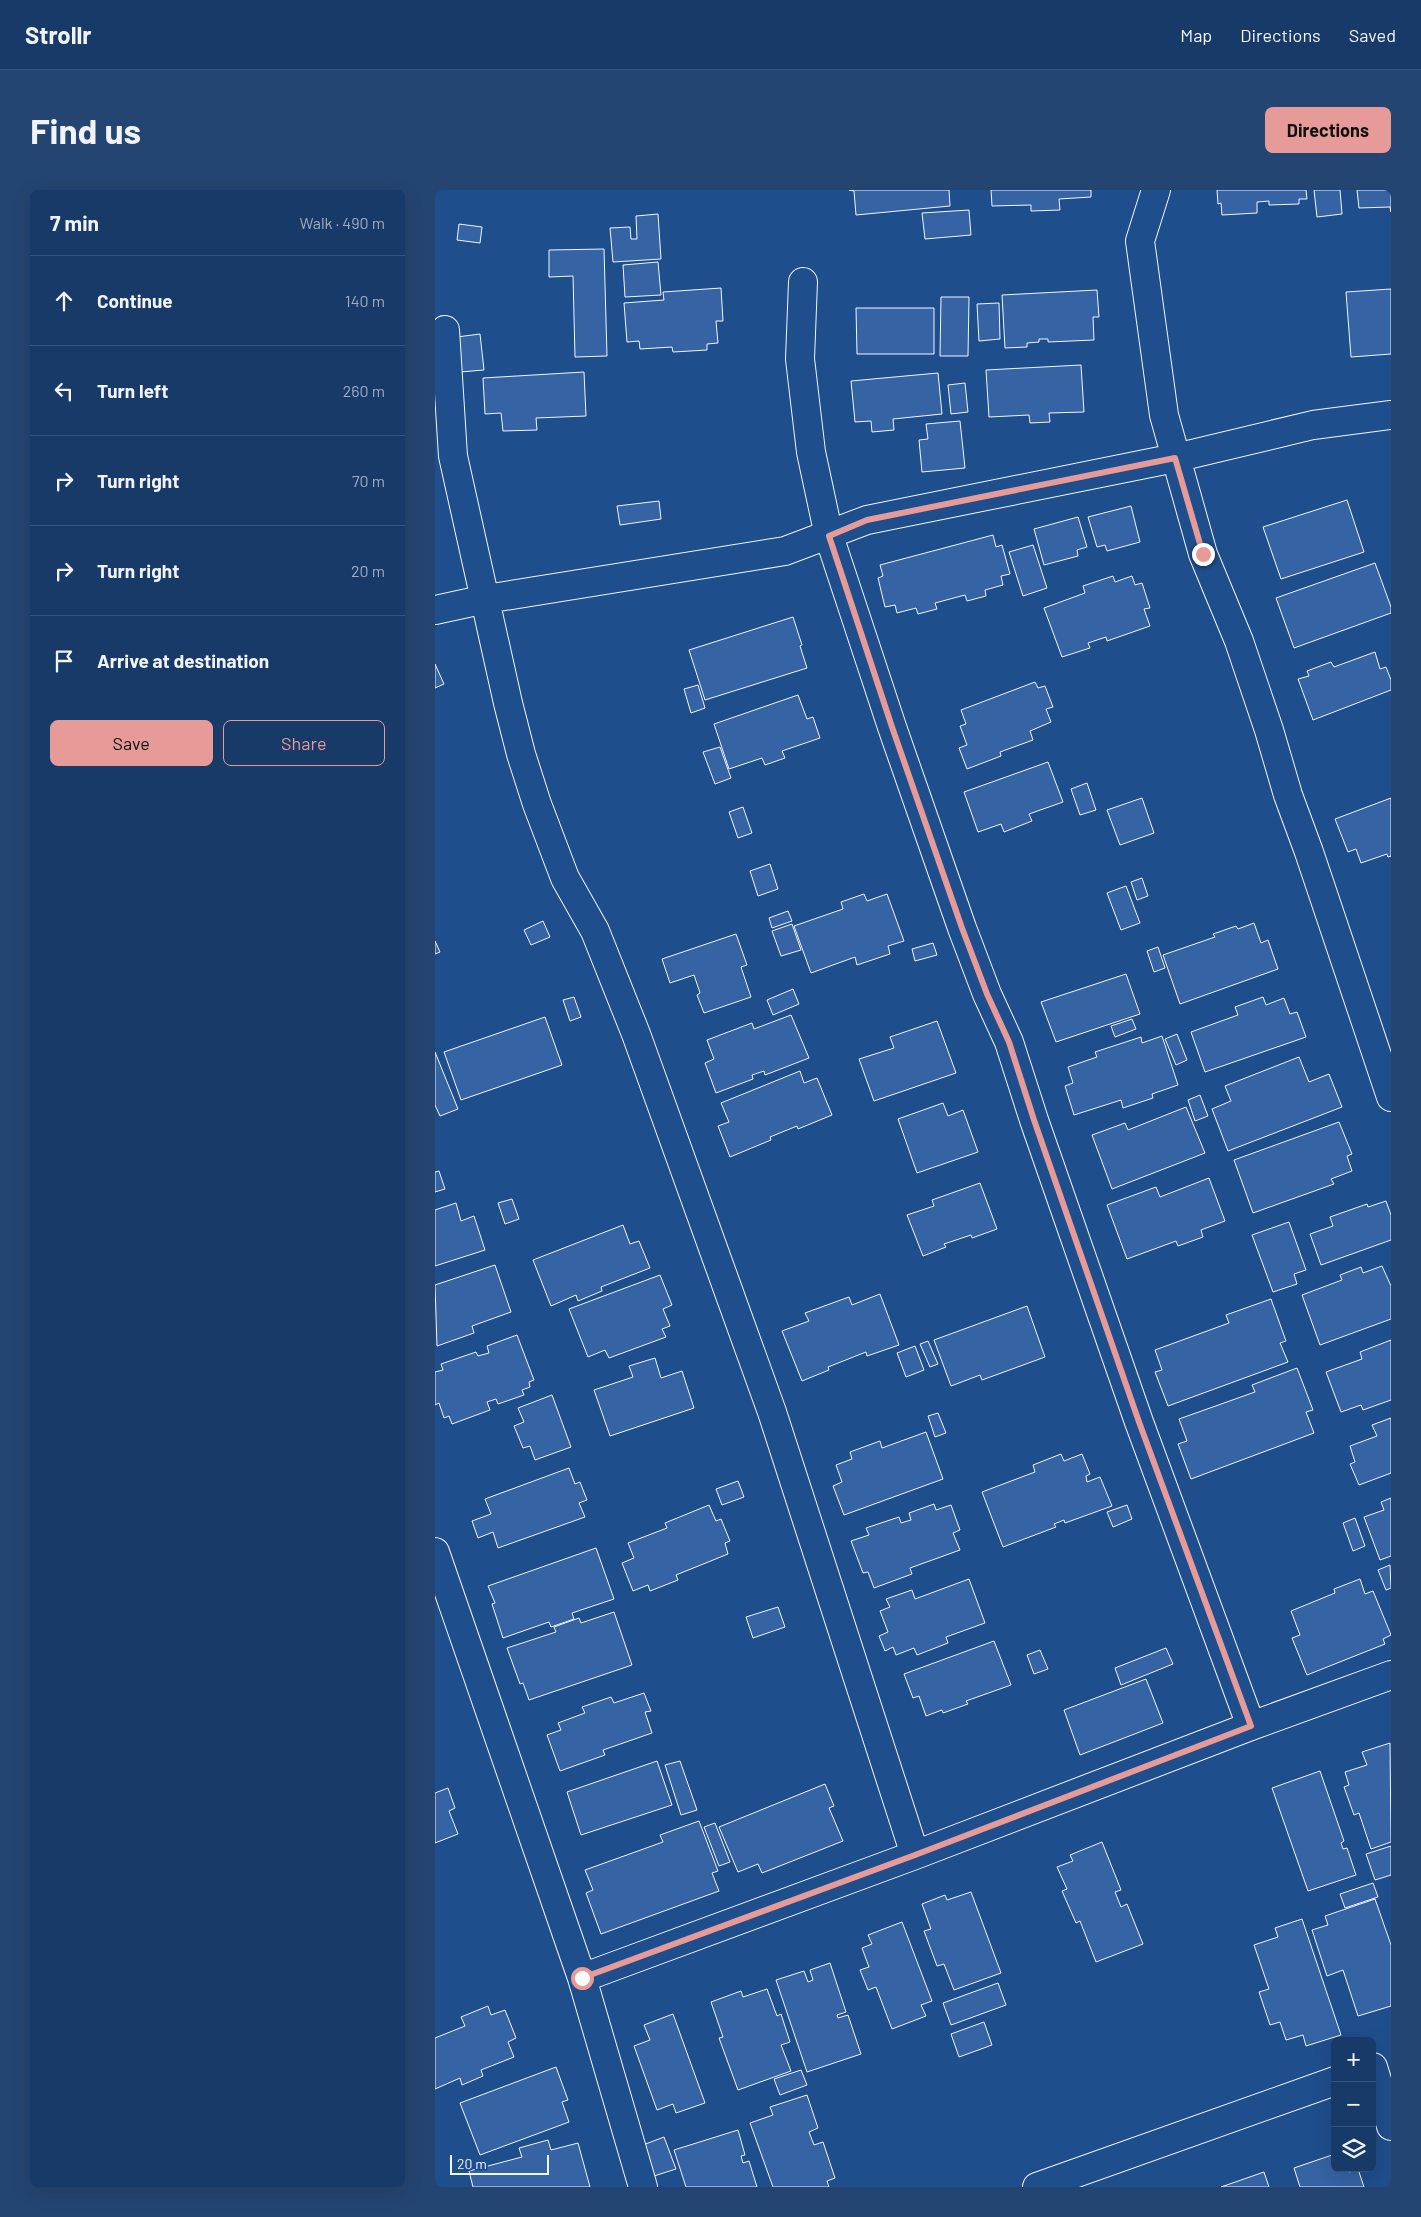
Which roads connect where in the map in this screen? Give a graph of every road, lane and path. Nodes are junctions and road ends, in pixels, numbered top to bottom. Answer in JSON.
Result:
{"nodes":[{"id":1,"x":1157,"y":190,"type":"edge"},
{"id":2,"x":803,"y":282,"type":"dead end"},
{"id":3,"x":445,"y":330,"type":"dead end"},
{"id":4,"x":1391,"y":415,"type":"edge"},
{"id":5,"x":1175,"y":458,"type":"junction"},
{"id":6,"x":829,"y":536,"type":"junction"},
{"id":7,"x":486,"y":600,"type":"junction"},
{"id":8,"x":435,"y":610,"type":"edge"},
{"id":9,"x":1391,"y":1097,"type":"edge"},
{"id":10,"x":435,"y":1552,"type":"edge"},
{"id":11,"x":1391,"y":1675,"type":"edge"},
{"id":12,"x":1251,"y":1726,"type":"junction"},
{"id":13,"x":915,"y":1855,"type":"junction"},
{"id":14,"x":582,"y":1978,"type":"junction"},
{"id":15,"x":1379,"y":2065,"type":"edge"},
{"id":16,"x":1332,"y":2082,"type":"edge"},
{"id":17,"x":1391,"y":2126,"type":"edge"},
{"id":18,"x":643,"y":2187,"type":"edge"},
{"id":19,"x":1037,"y":2187,"type":"edge"}],
"edges":[{"from":1,"to":5,"type":"street"},
{"from":2,"to":6,"type":"street"},
{"from":3,"to":7,"type":"street"},
{"from":4,"to":5,"type":"street"},
{"from":5,"to":6,"type":"street"},
{"from":5,"to":9,"type":"street"},
{"from":6,"to":7,"type":"street"},
{"from":6,"to":12,"type":"street"},
{"from":7,"to":8,"type":"street"},
{"from":7,"to":13,"type":"street"},
{"from":10,"to":14,"type":"street"},
{"from":11,"to":12,"type":"street"},
{"from":12,"to":13,"type":"street"},
{"from":13,"to":14,"type":"street"},
{"from":14,"to":18,"type":"street"},
{"from":15,"to":17,"type":"street"},
{"from":16,"to":19,"type":"street"}]}
